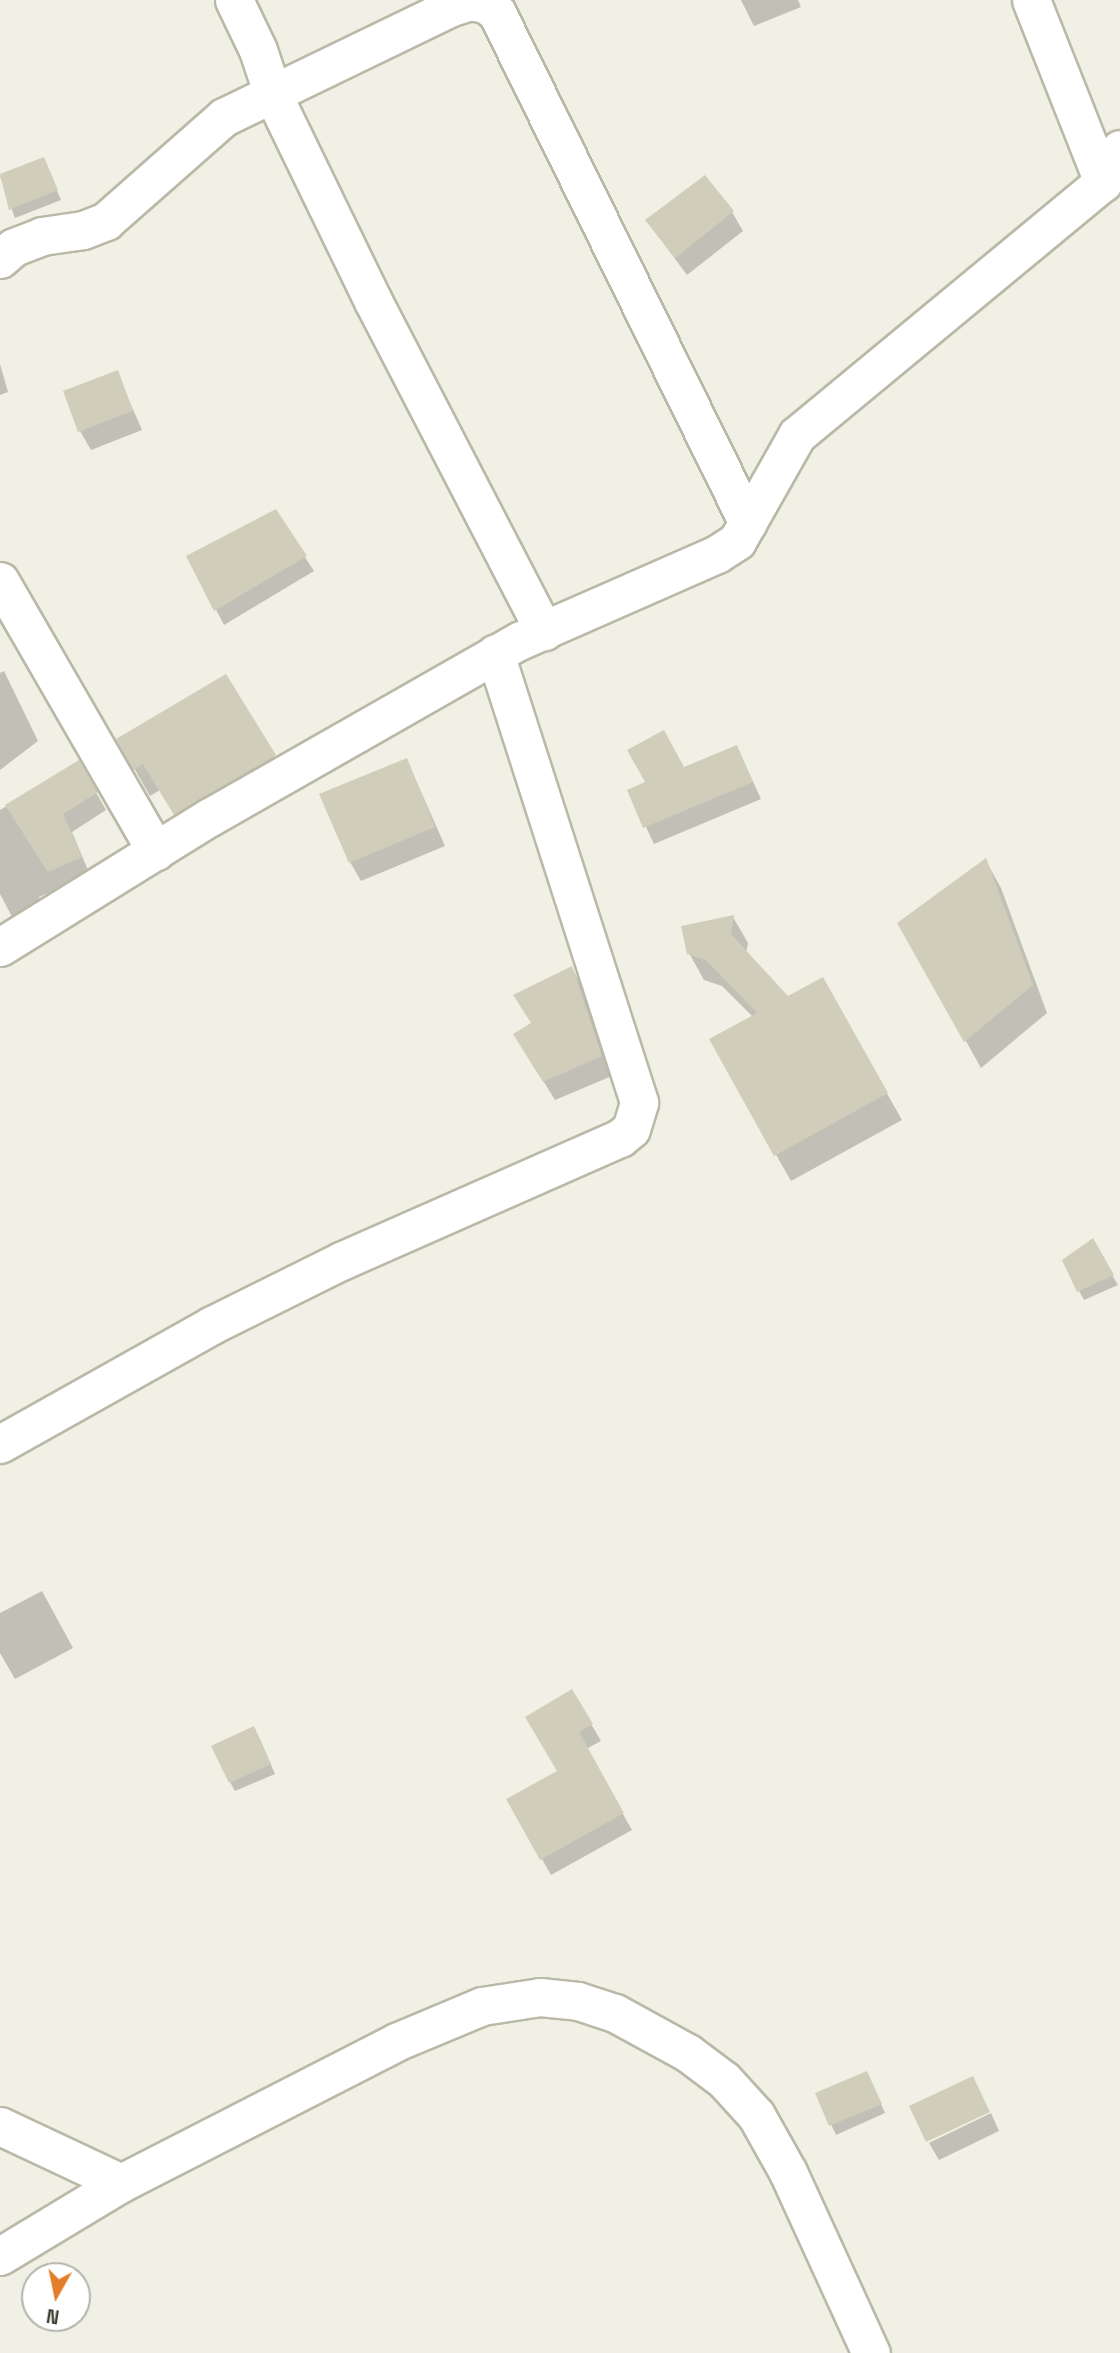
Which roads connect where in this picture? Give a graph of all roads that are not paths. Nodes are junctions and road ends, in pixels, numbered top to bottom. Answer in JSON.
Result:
{"nodes":[{"id":1,"x":234,"y":0,"type":"edge"},
{"id":2,"x":1031,"y":0,"type":"edge"},
{"id":3,"x":273,"y":96,"type":"junction"},
{"id":4,"x":1120,"y":149,"type":"edge"},
{"id":5,"x":1103,"y":182,"type":"junction"},
{"id":6,"x":0,"y":259,"type":"edge"},
{"id":7,"x":748,"y":523,"type":"junction"},
{"id":8,"x":0,"y":581,"type":"edge"},
{"id":9,"x":544,"y":631,"type":"junction"},
{"id":10,"x":495,"y":654,"type":"junction"},
{"id":11,"x":156,"y":851,"type":"junction"},
{"id":12,"x":7,"y":935,"type":"edge"},
{"id":13,"x":0,"y":1444,"type":"edge"},
{"id":14,"x":0,"y":2126,"type":"edge"},
{"id":15,"x":121,"y":2183,"type":"junction"},
{"id":16,"x":0,"y":2256,"type":"edge"},
{"id":17,"x":871,"y":2353,"type":"edge"}],
"edges":[{"from":1,"to":3,"type":"street"},
{"from":2,"to":5,"type":"street"},
{"from":3,"to":6,"type":"street"},
{"from":3,"to":7,"type":"street"},
{"from":3,"to":9,"type":"street"},
{"from":4,"to":5,"type":"street"},
{"from":5,"to":7,"type":"street"},
{"from":7,"to":9,"type":"street"},
{"from":8,"to":11,"type":"street"},
{"from":9,"to":10,"type":"street"},
{"from":10,"to":11,"type":"street"},
{"from":10,"to":13,"type":"street"},
{"from":11,"to":12,"type":"street"},
{"from":14,"to":15,"type":"street"},
{"from":15,"to":16,"type":"street"},
{"from":15,"to":17,"type":"street"}]}
